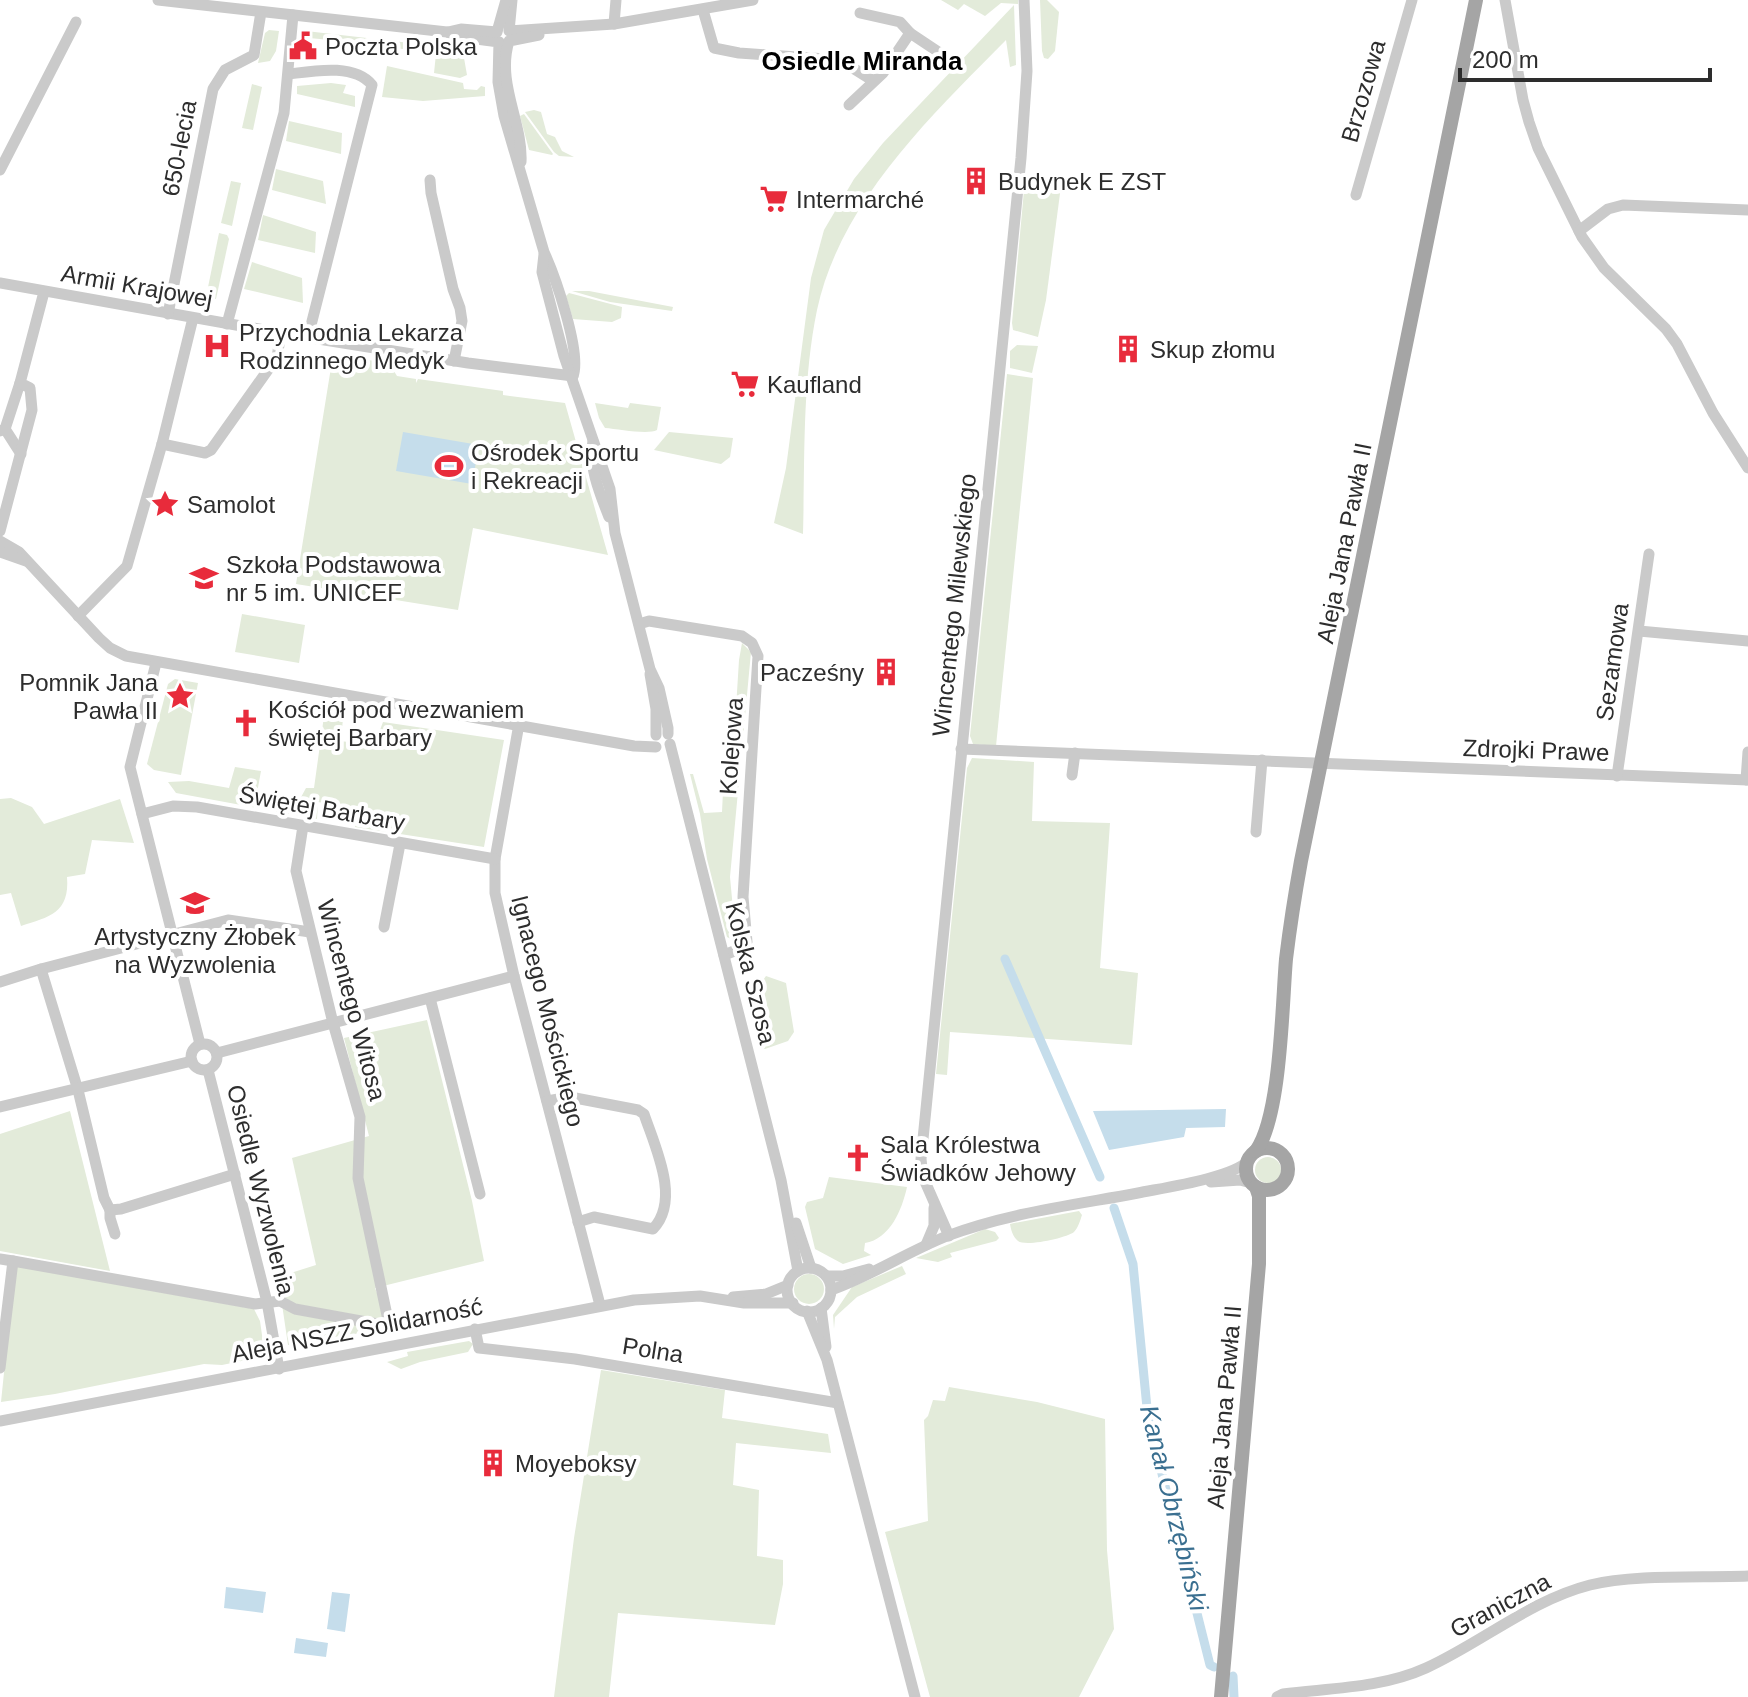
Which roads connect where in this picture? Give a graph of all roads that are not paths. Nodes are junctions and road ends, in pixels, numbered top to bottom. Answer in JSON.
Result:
{"nodes":[{"id":1,"x":158,"y":0,"type":"edge"},
{"id":2,"x":509,"y":0,"type":"edge"},
{"id":3,"x":616,"y":0,"type":"edge"},
{"id":4,"x":753,"y":0,"type":"edge"},
{"id":5,"x":1412,"y":0,"type":"edge"},
{"id":6,"x":1476,"y":0,"type":"edge"},
{"id":7,"x":1505,"y":0,"type":"edge"},
{"id":8,"x":1026,"y":3,"type":"edge"},
{"id":9,"x":703,"y":10,"type":"junction"},
{"id":10,"x":261,"y":12,"type":"junction"},
{"id":11,"x":860,"y":13,"type":"dead end"},
{"id":12,"x":293,"y":15,"type":"junction"},
{"id":13,"x":76,"y":22,"type":"dead end"},
{"id":14,"x":614,"y":24,"type":"junction"},
{"id":15,"x":910,"y":33,"type":"junction"},
{"id":16,"x":503,"y":36,"type":"junction"},
{"id":17,"x":955,"y":63,"type":"dead end"},
{"id":18,"x":289,"y":74,"type":"junction"},
{"id":19,"x":872,"y":80,"type":"junction"},
{"id":20,"x":849,"y":105,"type":"dead end"},
{"id":21,"x":0,"y":170,"type":"edge"},
{"id":22,"x":430,"y":180,"type":"dead end"},
{"id":23,"x":1356,"y":195,"type":"dead end"},
{"id":24,"x":1748,"y":210,"type":"edge"},
{"id":25,"x":1579,"y":231,"type":"junction"},
{"id":26,"x":544,"y":252,"type":"junction"},
{"id":27,"x":0,"y":283,"type":"edge"},
{"id":28,"x":44,"y":292,"type":"junction"},
{"id":29,"x":168,"y":314,"type":"junction"},
{"id":30,"x":193,"y":318,"type":"junction"},
{"id":31,"x":227,"y":324,"type":"junction"},
{"id":32,"x":281,"y":333,"type":"junction"},
{"id":33,"x":308,"y":337,"type":"junction"},
{"id":34,"x":564,"y":356,"type":"junction"},
{"id":35,"x":454,"y":361,"type":"junction"},
{"id":36,"x":552,"y":375,"type":"junction"},
{"id":37,"x":573,"y":376,"type":"junction"},
{"id":38,"x":20,"y":383,"type":"junction"},
{"id":39,"x":580,"y":401,"type":"junction"},
{"id":40,"x":3,"y":430,"type":"edge"},
{"id":41,"x":162,"y":444,"type":"junction"},
{"id":42,"x":21,"y":454,"type":"junction"},
{"id":43,"x":1748,"y":468,"type":"edge"},
{"id":44,"x":0,"y":531,"type":"edge"},
{"id":45,"x":0,"y":541,"type":"edge"},
{"id":46,"x":0,"y":552,"type":"edge"},
{"id":47,"x":1649,"y":554,"type":"dead end"},
{"id":48,"x":28,"y":562,"type":"junction"},
{"id":49,"x":78,"y":616,"type":"junction"},
{"id":50,"x":639,"y":624,"type":"junction"},
{"id":51,"x":1639,"y":631,"type":"junction"},
{"id":52,"x":1748,"y":641,"type":"edge"},
{"id":53,"x":156,"y":663,"type":"junction"},
{"id":54,"x":519,"y":724,"type":"junction"},
{"id":55,"x":661,"y":742,"type":"junction"},
{"id":56,"x":961,"y":749,"type":"junction"},
{"id":57,"x":1748,"y":752,"type":"edge"},
{"id":58,"x":1075,"y":753,"type":"junction"},
{"id":59,"x":1190,"y":758,"type":"junction"},
{"id":60,"x":1262,"y":760,"type":"junction"},
{"id":61,"x":1321,"y":763,"type":"junction"},
{"id":62,"x":1190,"y":773,"type":"dead end"},
{"id":63,"x":1072,"y":775,"type":"dead end"},
{"id":64,"x":1617,"y":776,"type":"junction"},
{"id":65,"x":1747,"y":780,"type":"edge"},
{"id":66,"x":142,"y":814,"type":"junction"},
{"id":67,"x":303,"y":826,"type":"junction"},
{"id":68,"x":1256,"y":832,"type":"dead end"},
{"id":69,"x":400,"y":844,"type":"junction"},
{"id":70,"x":495,"y":859,"type":"junction"},
{"id":71,"x":384,"y":927,"type":"dead end"},
{"id":72,"x":310,"y":932,"type":"junction"},
{"id":73,"x":173,"y":934,"type":"junction"},
{"id":74,"x":724,"y":955,"type":"junction"},
{"id":75,"x":41,"y":969,"type":"junction"},
{"id":76,"x":514,"y":976,"type":"junction"},
{"id":77,"x":0,"y":982,"type":"edge"},
{"id":78,"x":430,"y":998,"type":"junction"},
{"id":79,"x":333,"y":1023,"type":"junction"},
{"id":80,"x":200,"y":1044,"type":"junction"},
{"id":81,"x":217,"y":1053,"type":"junction"},
{"id":82,"x":192,"y":1061,"type":"junction"},
{"id":83,"x":208,"y":1070,"type":"junction"},
{"id":84,"x":78,"y":1090,"type":"junction"},
{"id":85,"x":1273,"y":1098,"type":"junction"},
{"id":86,"x":547,"y":1101,"type":"junction"},
{"id":87,"x":0,"y":1107,"type":"edge"},
{"id":88,"x":1281,"y":1153,"type":"junction"},
{"id":89,"x":1252,"y":1156,"type":"junction"},
{"id":90,"x":235,"y":1174,"type":"junction"},
{"id":91,"x":781,"y":1180,"type":"junction"},
{"id":92,"x":1186,"y":1184,"type":"junction"},
{"id":93,"x":1253,"y":1185,"type":"junction"},
{"id":94,"x":1277,"y":1188,"type":"junction"},
{"id":95,"x":480,"y":1194,"type":"dead end"},
{"id":96,"x":933,"y":1203,"type":"junction"},
{"id":97,"x":110,"y":1210,"type":"junction"},
{"id":98,"x":578,"y":1222,"type":"junction"},
{"id":99,"x":115,"y":1234,"type":"dead end"},
{"id":100,"x":949,"y":1236,"type":"junction"},
{"id":101,"x":926,"y":1245,"type":"junction"},
{"id":102,"x":0,"y":1259,"type":"edge"},
{"id":103,"x":13,"y":1261,"type":"junction"},
{"id":104,"x":1259,"y":1264,"type":"junction"},
{"id":105,"x":881,"y":1266,"type":"junction"},
{"id":106,"x":811,"y":1268,"type":"junction"},
{"id":107,"x":798,"y":1271,"type":"junction"},
{"id":108,"x":827,"y":1276,"type":"junction"},
{"id":109,"x":788,"y":1285,"type":"junction"},
{"id":110,"x":831,"y":1290,"type":"junction"},
{"id":111,"x":725,"y":1298,"type":"junction"},
{"id":112,"x":267,"y":1302,"type":"junction"},
{"id":113,"x":793,"y":1303,"type":"junction"},
{"id":114,"x":600,"y":1305,"type":"junction"},
{"id":115,"x":821,"y":1308,"type":"junction"},
{"id":116,"x":807,"y":1311,"type":"junction"},
{"id":117,"x":475,"y":1329,"type":"junction"},
{"id":118,"x":827,"y":1360,"type":"junction"},
{"id":119,"x":0,"y":1368,"type":"edge"},
{"id":120,"x":279,"y":1369,"type":"junction"},
{"id":121,"x":838,"y":1403,"type":"junction"},
{"id":122,"x":0,"y":1421,"type":"edge"},
{"id":123,"x":1748,"y":1576,"type":"edge"},
{"id":124,"x":915,"y":1697,"type":"edge"},
{"id":125,"x":1221,"y":1697,"type":"edge"},
{"id":126,"x":1277,"y":1697,"type":"edge"}],
"edges":[{"from":1,"to":10,"type":"street"},
{"from":2,"to":16,"type":"street","name":"Kolska Szosa"},
{"from":3,"to":14,"type":"street"},
{"from":4,"to":9,"type":"street"},
{"from":5,"to":23,"type":"street","name":"Brzozowa"},
{"from":6,"to":61,"type":"main road","name":"Aleja Jana Pawła II"},
{"from":7,"to":25,"type":"street"},
{"from":8,"to":56,"type":"street","name":"Wincentego Milewskiego"},
{"from":9,"to":14,"type":"street"},
{"from":9,"to":19,"type":"street"},
{"from":10,"to":12,"type":"street"},
{"from":10,"to":29,"type":"street","name":"650-lecia"},
{"from":11,"to":15,"type":"street"},
{"from":12,"to":16,"type":"street"},
{"from":12,"to":18,"type":"street"},
{"from":13,"to":21,"type":"street"},
{"from":14,"to":16,"type":"street"},
{"from":15,"to":17,"type":"street"},
{"from":15,"to":19,"type":"street"},
{"from":16,"to":26,"type":"street","name":"Kolska Szosa"},
{"from":18,"to":31,"type":"street"},
{"from":18,"to":33,"type":"street"},
{"from":19,"to":20,"type":"street"},
{"from":22,"to":35,"type":"street"},
{"from":24,"to":25,"type":"street"},
{"from":25,"to":43,"type":"street"},
{"from":26,"to":34,"type":"street","name":"Kolska Szosa"},
{"from":26,"to":37,"type":"street","name":"Kolska Szosa"},
{"from":27,"to":28,"type":"street","name":"Armii Krajowej"},
{"from":28,"to":29,"type":"street","name":"Armii Krajowej"},
{"from":28,"to":38,"type":"street"},
{"from":29,"to":30,"type":"street","name":"Armii Krajowej"},
{"from":30,"to":31,"type":"street","name":"Armii Krajowej"},
{"from":30,"to":41,"type":"street"},
{"from":31,"to":32,"type":"street","name":"Armii Krajowej"},
{"from":32,"to":33,"type":"street","name":"Armii Krajowej"},
{"from":32,"to":41,"type":"street"},
{"from":33,"to":35,"type":"street","name":"Armii Krajowej"},
{"from":34,"to":36,"type":"street"},
{"from":34,"to":37,"type":"street","name":"Kolska Szosa"},
{"from":35,"to":36,"type":"street","name":"Armii Krajowej"},
{"from":36,"to":37,"type":"street","name":"Armii Krajowej"},
{"from":36,"to":39,"type":"street"},
{"from":37,"to":39,"type":"street","name":"Kolska Szosa"},
{"from":38,"to":40,"type":"street"},
{"from":38,"to":42,"type":"street"},
{"from":39,"to":50,"type":"street","name":"Kolska Szosa"},
{"from":40,"to":42,"type":"street"},
{"from":41,"to":49,"type":"street"},
{"from":42,"to":44,"type":"street"},
{"from":45,"to":48,"type":"street"},
{"from":46,"to":48,"type":"street"},
{"from":47,"to":51,"type":"street","name":"Sezamowa"},
{"from":48,"to":49,"type":"street"},
{"from":49,"to":53,"type":"street"},
{"from":50,"to":55,"type":"street","name":"Kolska Szosa"},
{"from":50,"to":74,"type":"street","name":"Kolejowa"},
{"from":51,"to":52,"type":"street"},
{"from":51,"to":64,"type":"street","name":"Sezamowa"},
{"from":53,"to":54,"type":"street"},
{"from":53,"to":66,"type":"street"},
{"from":54,"to":55,"type":"street"},
{"from":54,"to":70,"type":"street","name":"Ignacego Mościckiego"},
{"from":55,"to":74,"type":"street","name":"Kolska Szosa"},
{"from":56,"to":58,"type":"street","name":"Zdrojki Prawe"},
{"from":56,"to":96,"type":"street","name":"Wincentego Milewskiego"},
{"from":57,"to":65,"type":"street"},
{"from":58,"to":59,"type":"street","name":"Zdrojki Prawe"},
{"from":58,"to":63,"type":"street"},
{"from":59,"to":60,"type":"street","name":"Zdrojki Prawe"},
{"from":59,"to":62,"type":"street"},
{"from":60,"to":61,"type":"street","name":"Zdrojki Prawe"},
{"from":60,"to":68,"type":"street"},
{"from":61,"to":64,"type":"street","name":"Zdrojki Prawe"},
{"from":61,"to":85,"type":"main road","name":"Aleja Jana Pawła II"},
{"from":64,"to":65,"type":"street","name":"Zdrojki Prawe"},
{"from":66,"to":67,"type":"street","name":"Świętej Barbary"},
{"from":66,"to":73,"type":"street"},
{"from":67,"to":69,"type":"street","name":"Świętej Barbary"},
{"from":67,"to":72,"type":"street","name":"Wincentego Witosa"},
{"from":69,"to":70,"type":"street","name":"Świętej Barbary"},
{"from":69,"to":71,"type":"street"},
{"from":70,"to":76,"type":"street","name":"Ignacego Mościckiego"},
{"from":72,"to":73,"type":"street"},
{"from":72,"to":79,"type":"street","name":"Wincentego Witosa"},
{"from":73,"to":75,"type":"street"},
{"from":73,"to":80,"type":"street"},
{"from":74,"to":91,"type":"street","name":"Kolska Szosa"},
{"from":75,"to":77,"type":"street"},
{"from":75,"to":84,"type":"street"},
{"from":76,"to":78,"type":"street"},
{"from":76,"to":86,"type":"street","name":"Ignacego Mościckiego"},
{"from":78,"to":79,"type":"street"},
{"from":78,"to":95,"type":"street"},
{"from":79,"to":81,"type":"street"},
{"from":79,"to":112,"type":"street","name":"Wincentego Witosa"},
{"from":80,"to":81,"type":"street"},
{"from":80,"to":82,"type":"street"},
{"from":81,"to":83,"type":"street"},
{"from":82,"to":83,"type":"street"},
{"from":82,"to":84,"type":"street"},
{"from":83,"to":90,"type":"street","name":"Osiedle Wyzwolenia"},
{"from":84,"to":87,"type":"street"},
{"from":84,"to":97,"type":"street"},
{"from":85,"to":88,"type":"main road","name":"Aleja Jana Pawła II"},
{"from":85,"to":89,"type":"main road","name":"Aleja Jana Pawła II"},
{"from":86,"to":98,"type":"street","name":"Ignacego Mościckiego"},
{"from":86,"to":98,"type":"street"},
{"from":88,"to":89,"type":"main road"},
{"from":88,"to":94,"type":"main road"},
{"from":89,"to":92,"type":"street"},
{"from":89,"to":93,"type":"main road"},
{"from":90,"to":97,"type":"street"},
{"from":90,"to":112,"type":"street","name":"Osiedle Wyzwolenia"},
{"from":91,"to":106,"type":"street","name":"Kolska Szosa"},
{"from":91,"to":107,"type":"street","name":"Kolska Szosa"},
{"from":92,"to":93,"type":"street"},
{"from":92,"to":100,"type":"street"},
{"from":93,"to":94,"type":"main road"},
{"from":93,"to":104,"type":"main road","name":"Aleja Jana Pawła II"},
{"from":94,"to":104,"type":"main road","name":"Aleja Jana Pawła II"},
{"from":96,"to":100,"type":"street","name":"Wincentego Milewskiego"},
{"from":96,"to":101,"type":"street","name":"Wincentego Milewskiego"},
{"from":97,"to":99,"type":"street"},
{"from":98,"to":114,"type":"street","name":"Ignacego Mościckiego"},
{"from":100,"to":101,"type":"street"},
{"from":101,"to":105,"type":"street"},
{"from":102,"to":103,"type":"street"},
{"from":103,"to":112,"type":"street"},
{"from":103,"to":119,"type":"street"},
{"from":104,"to":125,"type":"main road","name":"Aleja Jana Pawła II"},
{"from":105,"to":108,"type":"street"},
{"from":105,"to":110,"type":"street"},
{"from":106,"to":107,"type":"street"},
{"from":106,"to":108,"type":"street"},
{"from":107,"to":109,"type":"street"},
{"from":108,"to":110,"type":"street"},
{"from":109,"to":111,"type":"street","name":"Aleja NSZZ Solidarność"},
{"from":109,"to":113,"type":"street"},
{"from":110,"to":115,"type":"street"},
{"from":111,"to":113,"type":"street","name":"Aleja NSZZ Solidarność"},
{"from":111,"to":114,"type":"street","name":"Aleja NSZZ Solidarność"},
{"from":112,"to":120,"type":"street","name":"Osiedle Wyzwolenia"},
{"from":113,"to":116,"type":"street"},
{"from":114,"to":117,"type":"street","name":"Aleja NSZZ Solidarność"},
{"from":115,"to":116,"type":"street"},
{"from":115,"to":118,"type":"street"},
{"from":116,"to":118,"type":"street"},
{"from":117,"to":120,"type":"street","name":"Aleja NSZZ Solidarność"},
{"from":117,"to":121,"type":"street","name":"Polna"},
{"from":118,"to":121,"type":"street"},
{"from":120,"to":122,"type":"street","name":"Aleja NSZZ Solidarność"},
{"from":121,"to":124,"type":"street"},
{"from":123,"to":126,"type":"street","name":"Graniczna"}]}
